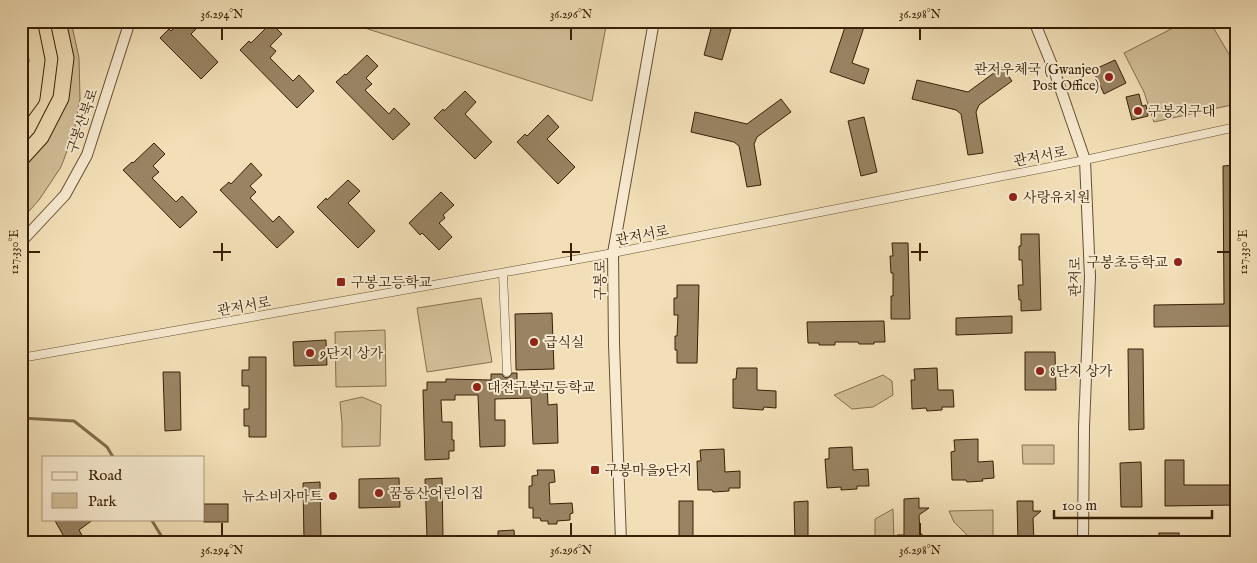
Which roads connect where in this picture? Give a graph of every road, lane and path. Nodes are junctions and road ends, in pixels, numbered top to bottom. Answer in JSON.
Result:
{"nodes":[{"id":1,"x":29,"y":21,"type":"edge"},
{"id":2,"x":58,"y":21,"type":"edge"},
{"id":3,"x":130,"y":21,"type":"edge"},
{"id":4,"x":654,"y":21,"type":"edge"},
{"id":5,"x":1034,"y":21,"type":"edge"},
{"id":6,"x":1139,"y":21,"type":"edge"},
{"id":7,"x":1142,"y":29,"type":"dead end"},
{"id":8,"x":21,"y":113,"type":"edge"},
{"id":9,"x":1236,"y":127,"type":"edge"},
{"id":10,"x":21,"y":159,"type":"edge"},
{"id":11,"x":1085,"y":160,"type":"junction"},
{"id":12,"x":21,"y":242,"type":"edge"},
{"id":13,"x":613,"y":254,"type":"junction"},
{"id":14,"x":502,"y":273,"type":"junction"},
{"id":15,"x":21,"y":358,"type":"edge"},
{"id":16,"x":507,"y":372,"type":"dead end"},
{"id":17,"x":621,"y":542,"type":"edge"},
{"id":18,"x":1083,"y":542,"type":"edge"}],
"edges":[{"from":1,"to":8,"type":"highway"},
{"from":2,"to":10,"type":"highway"},
{"from":3,"to":12,"type":"street","name":"구봉산북로"},
{"from":4,"to":13,"type":"street","name":"구봉로"},
{"from":5,"to":11,"type":"street","name":"관저로"},
{"from":6,"to":7,"type":"path"},
{"from":9,"to":11,"type":"street","name":"관저서로"},
{"from":11,"to":13,"type":"street","name":"관저서로"},
{"from":11,"to":18,"type":"street","name":"관저로"},
{"from":13,"to":14,"type":"street","name":"관저서로"},
{"from":13,"to":17,"type":"street","name":"구봉로"},
{"from":14,"to":15,"type":"street","name":"관저서로"},
{"from":14,"to":16,"type":"street"}]}
